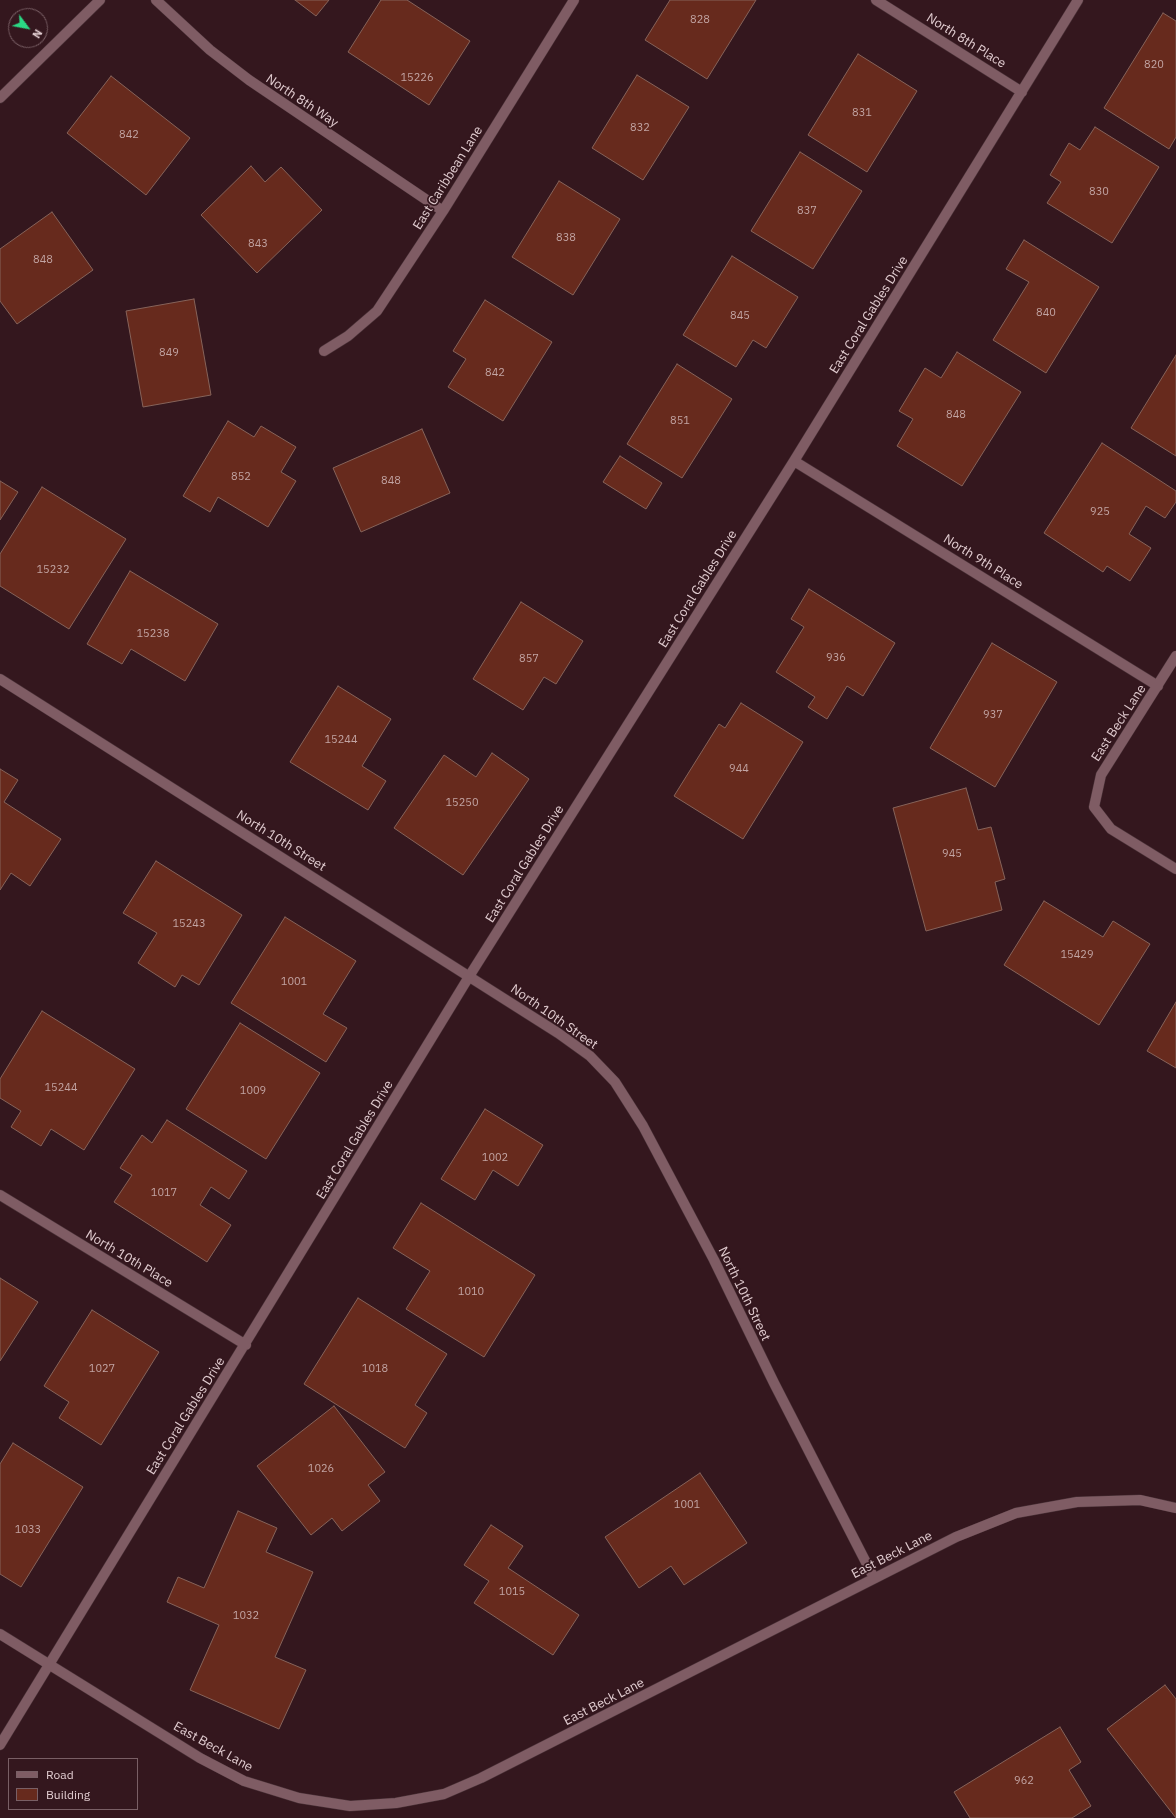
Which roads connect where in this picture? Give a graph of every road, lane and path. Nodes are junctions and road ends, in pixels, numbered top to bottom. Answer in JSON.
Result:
{"nodes":[{"id":1,"x":100,"y":0,"type":"edge"},
{"id":2,"x":156,"y":0,"type":"edge"},
{"id":3,"x":574,"y":0,"type":"edge"},
{"id":4,"x":876,"y":0,"type":"edge"},
{"id":5,"x":1078,"y":0,"type":"edge"},
{"id":6,"x":1022,"y":92,"type":"junction"},
{"id":7,"x":0,"y":98,"type":"edge"},
{"id":8,"x":443,"y":211,"type":"junction"},
{"id":9,"x":324,"y":351,"type":"dead end"},
{"id":10,"x":794,"y":461,"type":"junction"},
{"id":11,"x":1176,"y":656,"type":"edge"},
{"id":12,"x":0,"y":679,"type":"edge"},
{"id":13,"x":1158,"y":686,"type":"junction"},
{"id":14,"x":1176,"y":869,"type":"edge"},
{"id":15,"x":470,"y":975,"type":"junction"},
{"id":16,"x":0,"y":1195,"type":"edge"},
{"id":17,"x":246,"y":1344,"type":"junction"},
{"id":18,"x":1176,"y":1508,"type":"edge"},
{"id":19,"x":874,"y":1578,"type":"junction"},
{"id":20,"x":0,"y":1634,"type":"edge"},
{"id":21,"x":50,"y":1664,"type":"junction"},
{"id":22,"x":0,"y":1745,"type":"edge"}],
"edges":[{"from":1,"to":7,"type":"street"},
{"from":2,"to":8,"type":"street","name":"North 8th Way"},
{"from":3,"to":8,"type":"street","name":"East Caribbean Lane"},
{"from":4,"to":6,"type":"street","name":"North 8th Place"},
{"from":5,"to":6,"type":"street","name":"East Coral Gables Drive"},
{"from":6,"to":10,"type":"street","name":"East Coral Gables Drive"},
{"from":8,"to":9,"type":"street","name":"East Caribbean Lane"},
{"from":10,"to":13,"type":"street","name":"North 9th Place"},
{"from":10,"to":15,"type":"street","name":"East Coral Gables Drive"},
{"from":11,"to":13,"type":"street","name":"East Beck Lane"},
{"from":12,"to":15,"type":"street","name":"North 10th Street"},
{"from":13,"to":14,"type":"street","name":"East Beck Lane"},
{"from":15,"to":17,"type":"street","name":"East Coral Gables Drive"},
{"from":15,"to":19,"type":"street","name":"North 10th Street"},
{"from":16,"to":17,"type":"street","name":"North 10th Place"},
{"from":17,"to":21,"type":"street","name":"East Coral Gables Drive"},
{"from":18,"to":19,"type":"street","name":"East Beck Lane"},
{"from":19,"to":21,"type":"street","name":"East Beck Lane"},
{"from":20,"to":21,"type":"street","name":"East Beck Lane"},
{"from":21,"to":22,"type":"street","name":"East Coral Gables Drive"}]}
